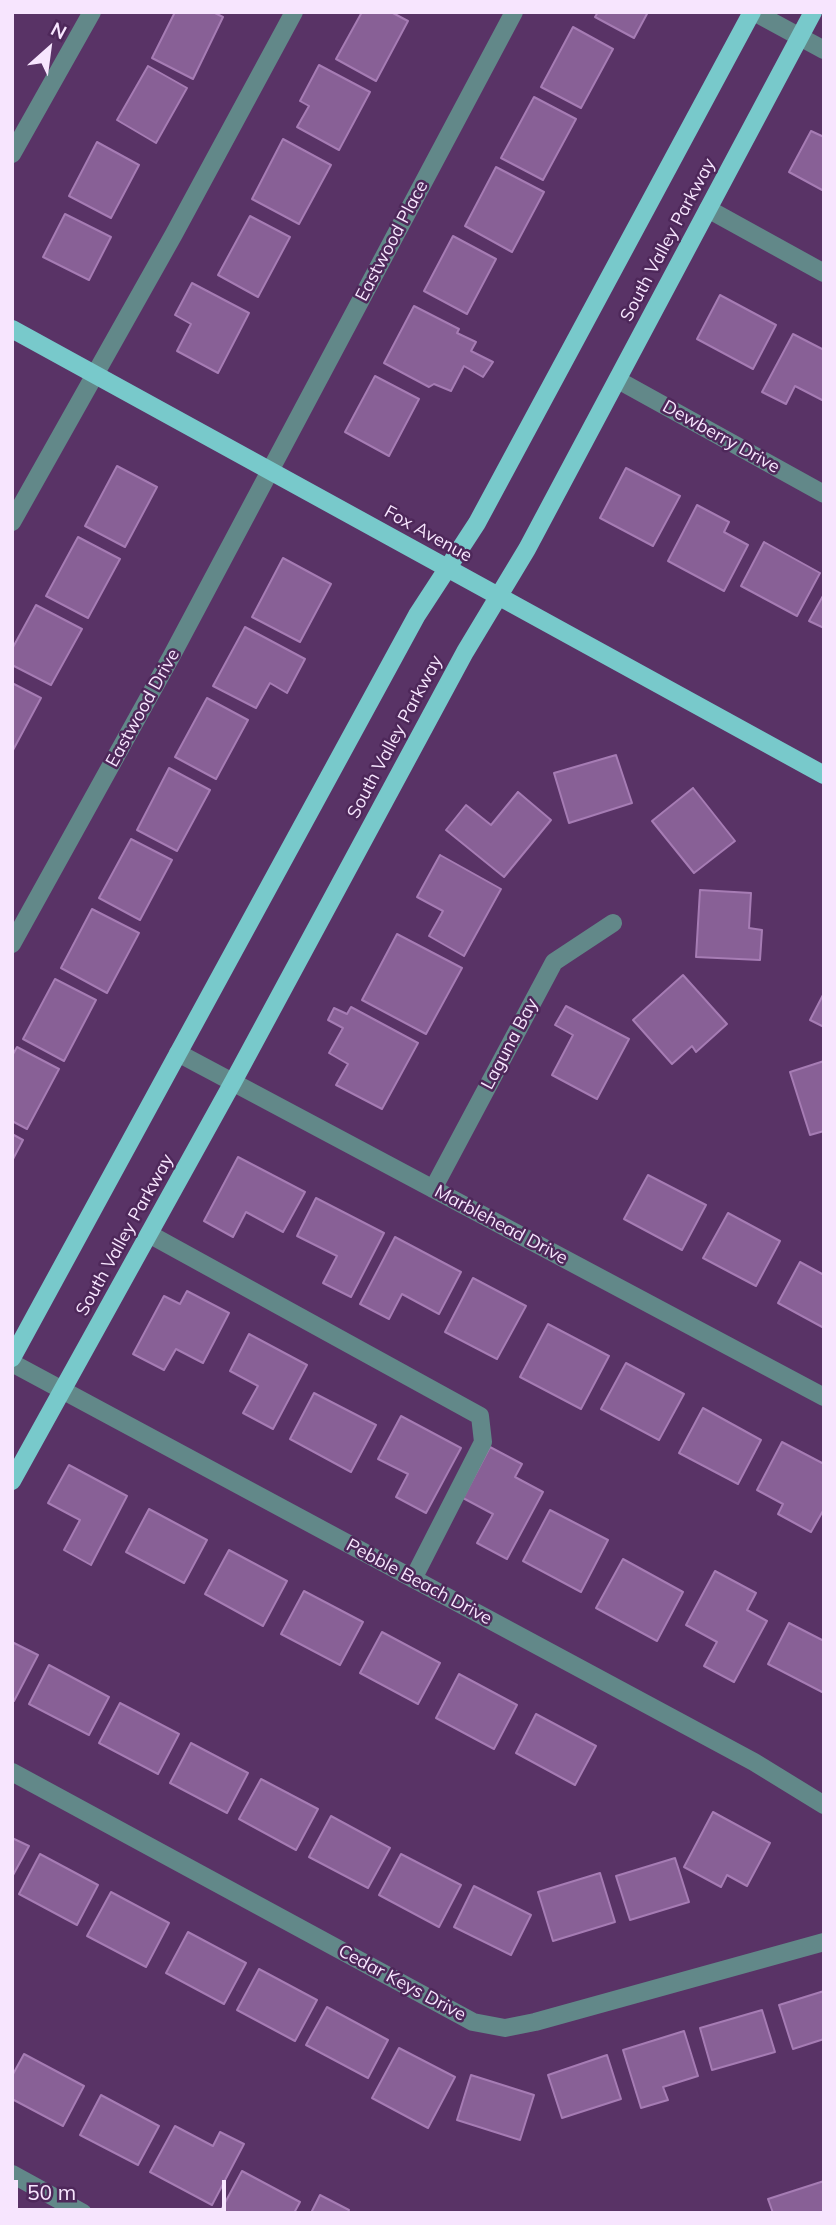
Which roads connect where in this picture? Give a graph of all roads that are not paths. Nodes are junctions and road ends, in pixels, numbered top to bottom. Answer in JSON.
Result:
{"nodes":[{"id":1,"x":92,"y":12,"type":"edge"},
{"id":2,"x":294,"y":12,"type":"edge"},
{"id":3,"x":514,"y":12,"type":"edge"},
{"id":4,"x":753,"y":12,"type":"edge"},
{"id":5,"x":813,"y":12,"type":"edge"},
{"id":6,"x":800,"y":37,"type":"junction"},
{"id":7,"x":824,"y":50,"type":"edge"},
{"id":8,"x":12,"y":154,"type":"edge"},
{"id":9,"x":708,"y":209,"type":"junction"},
{"id":10,"x":824,"y":273,"type":"edge"},
{"id":11,"x":12,"y":329,"type":"edge"},
{"id":12,"x":95,"y":374,"type":"junction"},
{"id":13,"x":618,"y":380,"type":"junction"},
{"id":14,"x":270,"y":471,"type":"junction"},
{"id":15,"x":824,"y":494,"type":"edge"},
{"id":16,"x":12,"y":522,"type":"edge"},
{"id":17,"x":448,"y":568,"type":"junction"},
{"id":18,"x":498,"y":596,"type":"junction"},
{"id":19,"x":824,"y":775,"type":"edge"},
{"id":20,"x":613,"y":923,"type":"dead end"},
{"id":21,"x":12,"y":944,"type":"edge"},
{"id":22,"x":178,"y":1053,"type":"junction"},
{"id":23,"x":233,"y":1082,"type":"junction"},
{"id":24,"x":433,"y":1189,"type":"junction"},
{"id":25,"x":149,"y":1234,"type":"junction"},
{"id":26,"x":12,"y":1361,"type":"edge"},
{"id":27,"x":62,"y":1390,"type":"junction"},
{"id":28,"x":824,"y":1397,"type":"edge"},
{"id":29,"x":12,"y":1481,"type":"edge"},
{"id":30,"x":413,"y":1579,"type":"junction"},
{"id":31,"x":12,"y":1772,"type":"edge"},
{"id":32,"x":824,"y":1805,"type":"edge"},
{"id":33,"x":824,"y":1942,"type":"edge"},
{"id":34,"x":12,"y":2174,"type":"edge"},
{"id":35,"x":83,"y":2213,"type":"edge"}],
"edges":[{"from":1,"to":8,"type":"street"},
{"from":2,"to":12,"type":"street"},
{"from":3,"to":14,"type":"street","name":"Eastwood Place"},
{"from":4,"to":6,"type":"street"},
{"from":4,"to":17,"type":"main road","name":"South Valley Parkway"},
{"from":5,"to":6,"type":"main road","name":"South Valley Parkway"},
{"from":6,"to":7,"type":"street"},
{"from":6,"to":9,"type":"main road","name":"South Valley Parkway"},
{"from":9,"to":10,"type":"street"},
{"from":9,"to":13,"type":"main road","name":"South Valley Parkway"},
{"from":11,"to":12,"type":"main road","name":"Fox Avenue"},
{"from":12,"to":14,"type":"main road","name":"Fox Avenue"},
{"from":12,"to":16,"type":"street"},
{"from":13,"to":15,"type":"street","name":"Dewberry Drive"},
{"from":13,"to":18,"type":"main road","name":"South Valley Parkway"},
{"from":14,"to":17,"type":"main road","name":"Fox Avenue"},
{"from":14,"to":21,"type":"street","name":"Eastwood Drive"},
{"from":17,"to":18,"type":"main road","name":"Fox Avenue"},
{"from":17,"to":22,"type":"main road","name":"South Valley Parkway"},
{"from":18,"to":19,"type":"main road","name":"Fox Avenue"},
{"from":18,"to":23,"type":"main road","name":"South Valley Parkway"},
{"from":20,"to":24,"type":"street","name":"Laguna Bay"},
{"from":22,"to":23,"type":"street","name":"Marblehead Drive"},
{"from":22,"to":26,"type":"main road","name":"South Valley Parkway"},
{"from":23,"to":24,"type":"street","name":"Marblehead Drive"},
{"from":23,"to":25,"type":"main road","name":"South Valley Parkway"},
{"from":24,"to":28,"type":"street","name":"Marblehead Drive"},
{"from":25,"to":27,"type":"main road","name":"South Valley Parkway"},
{"from":25,"to":30,"type":"street"},
{"from":26,"to":27,"type":"street","name":"Pebble Beach Drive"},
{"from":27,"to":29,"type":"main road","name":"South Valley Parkway"},
{"from":27,"to":30,"type":"street","name":"Pebble Beach Drive"},
{"from":30,"to":32,"type":"street","name":"Pebble Beach Drive"},
{"from":31,"to":33,"type":"street","name":"Cedar Keys Drive"},
{"from":34,"to":35,"type":"street"}]}
